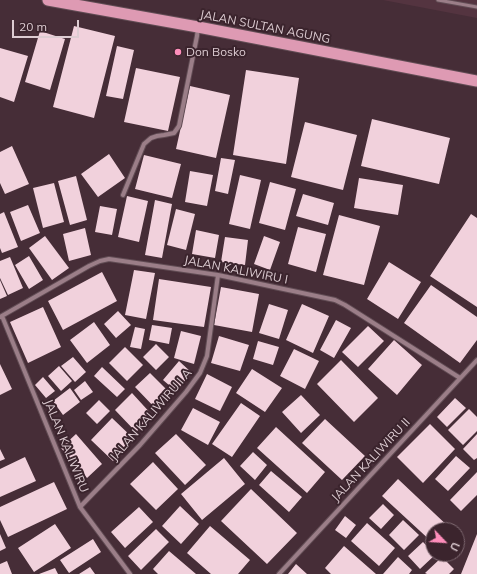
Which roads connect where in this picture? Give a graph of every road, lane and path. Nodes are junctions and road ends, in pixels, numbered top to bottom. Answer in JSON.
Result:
{"nodes":[{"id":1,"x":48,"y":0,"type":"edge"},
{"id":2,"x":438,"y":0,"type":"edge"},
{"id":3,"x":477,"y":7,"type":"edge"},
{"id":4,"x":198,"y":27,"type":"junction"},
{"id":5,"x":477,"y":81,"type":"edge"},
{"id":6,"x":123,"y":195,"type":"dead end"},
{"id":7,"x":218,"y":275,"type":"junction"},
{"id":8,"x":1,"y":317,"type":"edge"},
{"id":9,"x":477,"y":360,"type":"edge"},
{"id":10,"x":460,"y":378,"type":"junction"},
{"id":11,"x":80,"y":507,"type":"junction"},
{"id":12,"x":130,"y":574,"type":"edge"},
{"id":13,"x":279,"y":574,"type":"edge"}],
"edges":[{"from":1,"to":4,"type":"highway","name":"JALAN SULTAN AGUNG"},
{"from":2,"to":3,"type":"lane"},
{"from":4,"to":5,"type":"highway","name":"JALAN SULTAN AGUNG"},
{"from":4,"to":6,"type":"street"},
{"from":7,"to":8,"type":"street","name":"JALAN KALIWIRU I"},
{"from":7,"to":10,"type":"street","name":"JALAN KALIWIRU I"},
{"from":7,"to":11,"type":"street","name":"JALAN KALIWIRU I A"},
{"from":8,"to":11,"type":"street","name":"JALAN KALIWIRU"},
{"from":9,"to":10,"type":"street","name":"JALAN KALIWIRU II"},
{"from":10,"to":13,"type":"street","name":"JALAN KALIWIRU II"},
{"from":11,"to":12,"type":"street","name":"JALAN KALIWIRU"}]}
